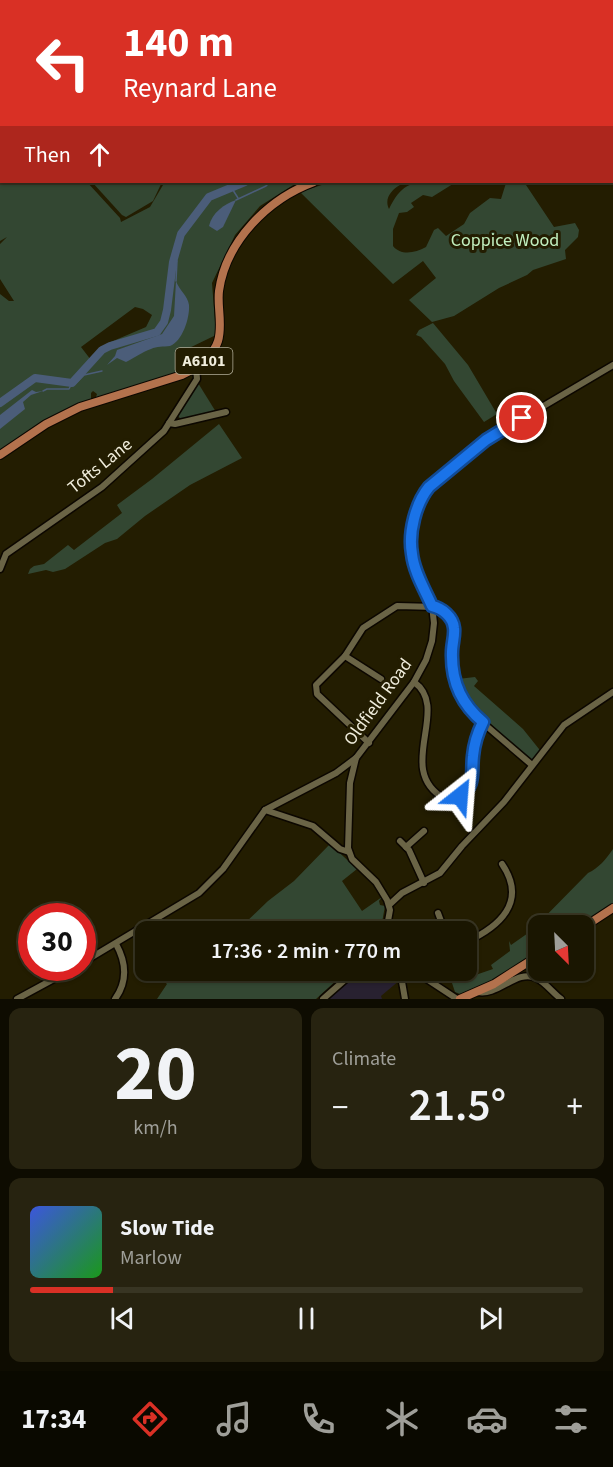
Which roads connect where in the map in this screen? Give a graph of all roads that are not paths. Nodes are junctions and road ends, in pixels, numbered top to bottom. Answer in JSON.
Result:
{"nodes":[{"id":1,"x":312,"y":183,"type":"edge"},
{"id":2,"x":613,"y":365,"type":"edge"},
{"id":3,"x":196,"y":367,"type":"junction"},
{"id":4,"x":226,"y":412,"type":"dead end"},
{"id":5,"x":169,"y":423,"type":"junction"},
{"id":6,"x":0,"y":455,"type":"edge"},
{"id":7,"x":0,"y":569,"type":"edge"},
{"id":8,"x":432,"y":606,"type":"junction"},
{"id":9,"x":345,"y":656,"type":"junction"},
{"id":10,"x":381,"y":679,"type":"dead end"},
{"id":11,"x":414,"y":682,"type":"junction"},
{"id":12,"x":613,"y":692,"type":"edge"},
{"id":13,"x":483,"y":722,"type":"junction"},
{"id":14,"x":369,"y":743,"type":"junction"},
{"id":15,"x":356,"y":758,"type":"junction"},
{"id":16,"x":532,"y":765,"type":"junction"},
{"id":17,"x":266,"y":810,"type":"junction"},
{"id":18,"x":424,"y":831,"type":"dead end"},
{"id":19,"x":400,"y":841,"type":"dead end"},
{"id":20,"x":406,"y":847,"type":"junction"},
{"id":21,"x":349,"y":852,"type":"junction"},
{"id":22,"x":502,"y":864,"type":"dead end"},
{"id":23,"x":424,"y":883,"type":"junction"},
{"id":24,"x":389,"y":905,"type":"junction"},
{"id":25,"x":613,"y":908,"type":"edge"},
{"id":26,"x":438,"y":913,"type":"dead end"},
{"id":27,"x":594,"y":920,"type":"edge"},
{"id":28,"x":388,"y":921,"type":"edge"},
{"id":29,"x":441,"y":921,"type":"edge"},
{"id":30,"x":477,"y":936,"type":"edge"},
{"id":31,"x":116,"y":944,"type":"junction"},
{"id":32,"x":96,"y":955,"type":"edge"},
{"id":33,"x":528,"y":962,"type":"edge"},
{"id":34,"x":50,"y":981,"type":"edge"},
{"id":35,"x":343,"y":981,"type":"edge"},
{"id":36,"x":402,"y":981,"type":"edge"},
{"id":37,"x":430,"y":981,"type":"edge"},
{"id":38,"x":477,"y":992,"type":"junction"},
{"id":39,"x":16,"y":999,"type":"edge"},
{"id":40,"x":116,"y":999,"type":"edge"},
{"id":41,"x":323,"y":999,"type":"edge"},
{"id":42,"x":405,"y":999,"type":"edge"},
{"id":43,"x":458,"y":999,"type":"edge"},
{"id":44,"x":561,"y":999,"type":"edge"}],
"edges":[{"from":1,"to":3,"type":"main road","number":"A6101"},
{"from":2,"to":8,"type":"street"},
{"from":3,"to":5,"type":"street","name":"Tofts Lane"},
{"from":3,"to":6,"type":"main road","number":"A6101"},
{"from":4,"to":5,"type":"street"},
{"from":5,"to":7,"type":"street","name":"Tofts Lane"},
{"from":8,"to":9,"type":"street"},
{"from":8,"to":11,"type":"street","name":"Oldfield Road"},
{"from":8,"to":13,"type":"street"},
{"from":9,"to":10,"type":"street"},
{"from":9,"to":14,"type":"street"},
{"from":11,"to":13,"type":"street"},
{"from":11,"to":14,"type":"street","name":"Oldfield Road"},
{"from":12,"to":16,"type":"street"},
{"from":13,"to":16,"type":"street"},
{"from":14,"to":15,"type":"street","name":"Oldfield Road"},
{"from":15,"to":17,"type":"street","name":"Oldfield Road"},
{"from":15,"to":21,"type":"street"},
{"from":16,"to":23,"type":"street"},
{"from":17,"to":21,"type":"street"},
{"from":17,"to":31,"type":"street","name":"Oldfield Road"},
{"from":18,"to":20,"type":"street"},
{"from":19,"to":20,"type":"street"},
{"from":20,"to":23,"type":"street"},
{"from":21,"to":24,"type":"street"},
{"from":22,"to":30,"type":"street"},
{"from":23,"to":24,"type":"street"},
{"from":24,"to":28,"type":"street"},
{"from":25,"to":27,"type":"main road"},
{"from":26,"to":29,"type":"street"},
{"from":31,"to":32,"type":"street","name":"Oldfield Road"},
{"from":31,"to":40,"type":"street"},
{"from":33,"to":38,"type":"main road"},
{"from":34,"to":39,"type":"street"},
{"from":35,"to":41,"type":"street"},
{"from":36,"to":42,"type":"street"},
{"from":37,"to":43,"type":"street"},
{"from":38,"to":43,"type":"main road"},
{"from":38,"to":44,"type":"street"}]}
